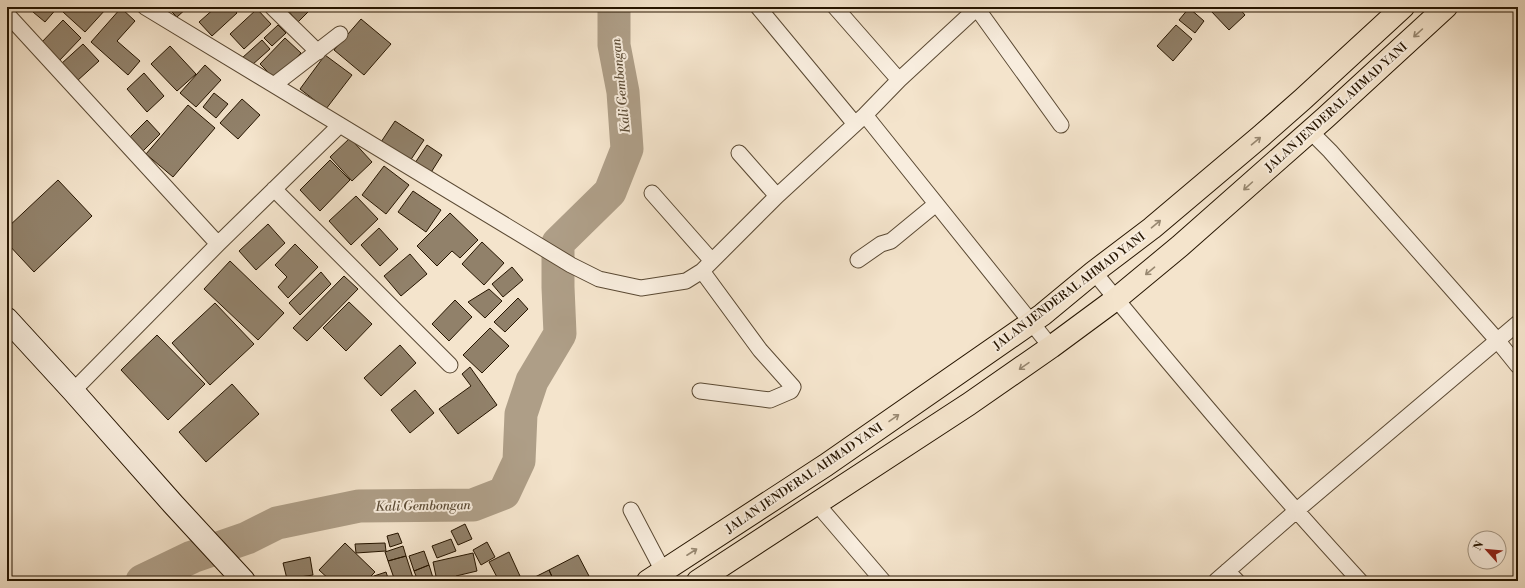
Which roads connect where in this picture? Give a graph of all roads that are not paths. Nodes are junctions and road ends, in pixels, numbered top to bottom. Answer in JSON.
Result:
{"nodes":[{"id":1,"x":145,"y":7,"type":"edge"},
{"id":2,"x":272,"y":7,"type":"edge"},
{"id":3,"x":758,"y":7,"type":"edge"},
{"id":4,"x":835,"y":7,"type":"edge"},
{"id":5,"x":977,"y":7,"type":"edge"},
{"id":6,"x":1403,"y":7,"type":"edge"},
{"id":7,"x":1446,"y":7,"type":"edge"},
{"id":8,"x":7,"y":14,"type":"edge"},
{"id":9,"x":340,"y":34,"type":"dead end"},
{"id":10,"x":318,"y":52,"type":"junction"},
{"id":11,"x":899,"y":80,"type":"junction"},
{"id":12,"x":274,"y":85,"type":"junction"},
{"id":13,"x":860,"y":120,"type":"junction"},
{"id":14,"x":340,"y":125,"type":"junction"},
{"id":15,"x":1061,"y":125,"type":"dead end"},
{"id":16,"x":1310,"y":131,"type":"junction"},
{"id":17,"x":739,"y":153,"type":"dead end"},
{"id":18,"x":274,"y":189,"type":"junction"},
{"id":19,"x":652,"y":193,"type":"dead end"},
{"id":20,"x":777,"y":196,"type":"junction"},
{"id":21,"x":936,"y":204,"type":"junction"},
{"id":22,"x":218,"y":244,"type":"junction"},
{"id":23,"x":858,"y":260,"type":"dead end"},
{"id":24,"x":707,"y":266,"type":"junction"},
{"id":25,"x":1094,"y":272,"type":"junction"},
{"id":26,"x":1116,"y":298,"type":"junction"},
{"id":27,"x":7,"y":319,"type":"edge"},
{"id":28,"x":1032,"y":322,"type":"junction"},
{"id":29,"x":1518,"y":324,"type":"edge"},
{"id":30,"x":1497,"y":340,"type":"junction"},
{"id":31,"x":1051,"y":347,"type":"junction"},
{"id":32,"x":450,"y":365,"type":"dead end"},
{"id":33,"x":1518,"y":366,"type":"edge"},
{"id":34,"x":73,"y":391,"type":"junction"},
{"id":35,"x":700,"y":392,"type":"dead end"},
{"id":36,"x":816,"y":504,"type":"junction"},
{"id":37,"x":631,"y":510,"type":"dead end"},
{"id":38,"x":1296,"y":511,"type":"junction"},
{"id":39,"x":656,"y":576,"type":"edge"},
{"id":40,"x":240,"y":577,"type":"edge"},
{"id":41,"x":1227,"y":578,"type":"edge"},
{"id":42,"x":698,"y":581,"type":"edge"},
{"id":43,"x":883,"y":581,"type":"edge"},
{"id":44,"x":1360,"y":581,"type":"edge"}],
"edges":[{"from":1,"to":12,"type":"street"},
{"from":2,"to":10,"type":"street"},
{"from":3,"to":13,"type":"street"},
{"from":4,"to":11,"type":"street"},
{"from":5,"to":11,"type":"street"},
{"from":5,"to":15,"type":"street"},
{"from":25,"to":6,"type":"highway","name":"JALAN JENDERAL AHMAD YANI","one_way":true},
{"from":7,"to":16,"type":"highway","name":"JALAN JENDERAL AHMAD YANI","one_way":true},
{"from":8,"to":22,"type":"street"},
{"from":9,"to":10,"type":"street"},
{"from":10,"to":12,"type":"street"},
{"from":11,"to":13,"type":"street"},
{"from":12,"to":14,"type":"street"},
{"from":13,"to":20,"type":"street"},
{"from":13,"to":21,"type":"street"},
{"from":14,"to":18,"type":"street"},
{"from":14,"to":24,"type":"street"},
{"from":16,"to":26,"type":"highway","name":"JALAN JENDERAL AHMAD YANI","one_way":true},
{"from":16,"to":30,"type":"street"},
{"from":17,"to":20,"type":"street"},
{"from":18,"to":22,"type":"street"},
{"from":18,"to":32,"type":"street"},
{"from":19,"to":24,"type":"street"},
{"from":20,"to":24,"type":"street"},
{"from":21,"to":23,"type":"street"},
{"from":21,"to":28,"type":"street"},
{"from":22,"to":34,"type":"street"},
{"from":24,"to":35,"type":"street"},
{"from":25,"to":26,"type":"street"},
{"from":25,"to":28,"type":"highway","name":"JALAN JENDERAL AHMAD YANI"},
{"from":26,"to":31,"type":"highway","name":"JALAN JENDERAL AHMAD YANI"},
{"from":26,"to":38,"type":"street"},
{"from":27,"to":34,"type":"street"},
{"from":28,"to":31,"type":"street"},
{"from":39,"to":28,"type":"highway","name":"JALAN JENDERAL AHMAD YANI","one_way":true},
{"from":29,"to":30,"type":"street"},
{"from":30,"to":33,"type":"street"},
{"from":30,"to":38,"type":"street"},
{"from":31,"to":36,"type":"highway","name":"JALAN JENDERAL AHMAD YANI","one_way":true},
{"from":34,"to":40,"type":"street"},
{"from":36,"to":42,"type":"highway","name":"JALAN JENDERAL AHMAD YANI"},
{"from":36,"to":43,"type":"street"},
{"from":37,"to":39,"type":"street"},
{"from":38,"to":41,"type":"street"},
{"from":38,"to":44,"type":"street"}]}
